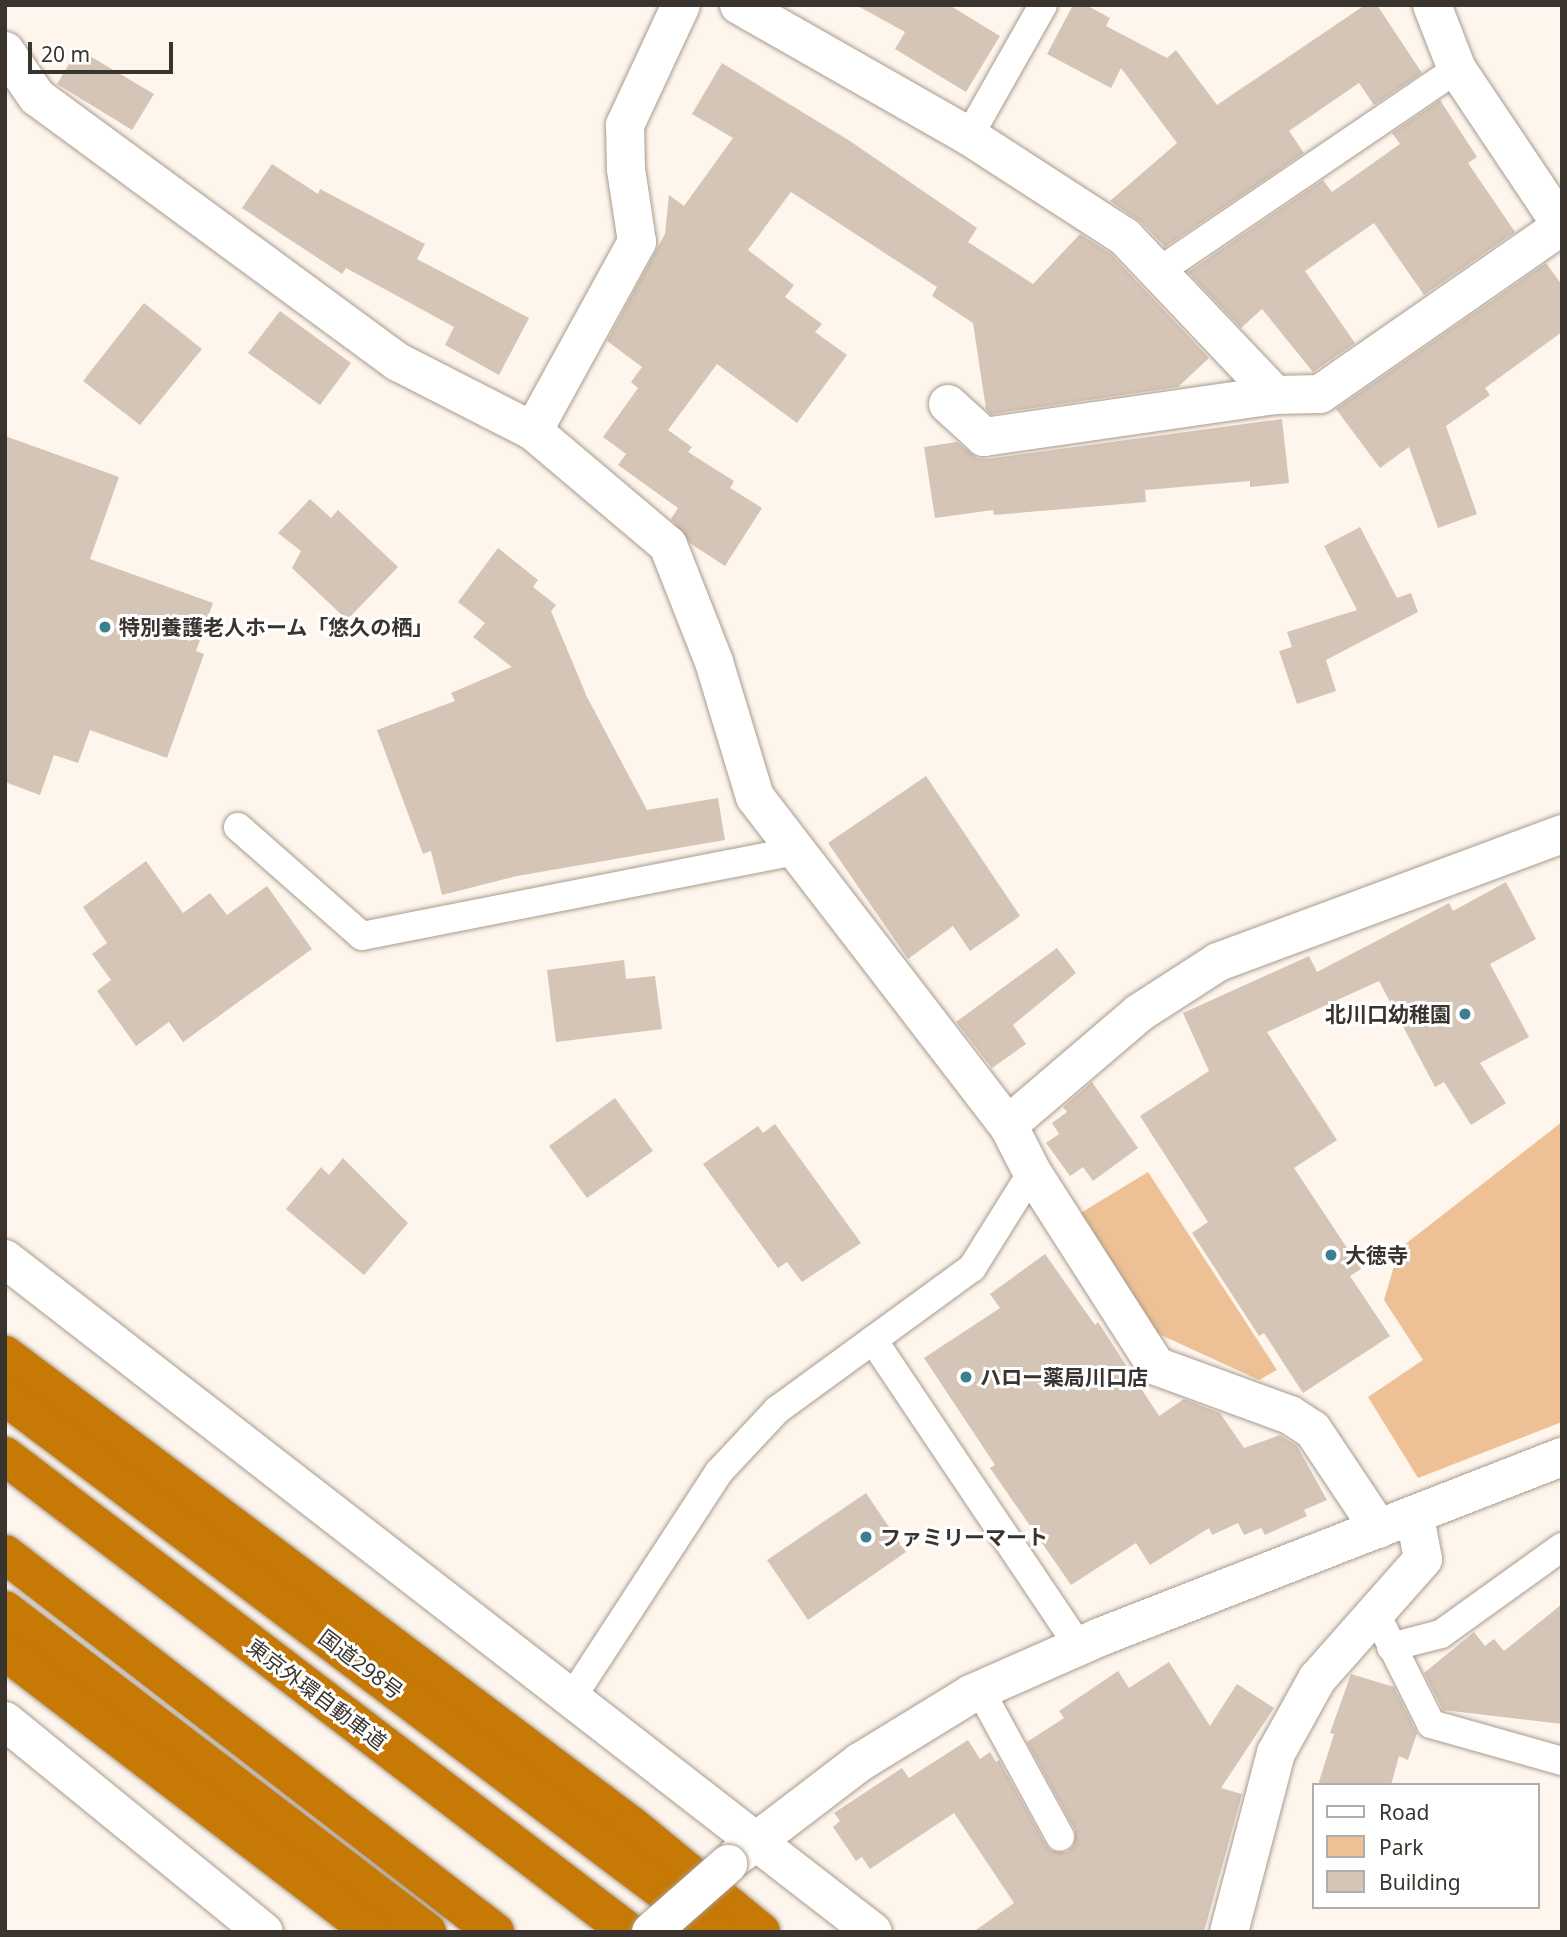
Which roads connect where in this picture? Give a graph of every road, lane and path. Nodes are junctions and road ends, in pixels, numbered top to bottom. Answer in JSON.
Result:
{"nodes":[{"id":1,"x":681,"y":5,"type":"edge"},
{"id":2,"x":739,"y":5,"type":"edge"},
{"id":3,"x":1043,"y":5,"type":"edge"},
{"id":4,"x":1432,"y":5,"type":"edge"},
{"id":5,"x":5,"y":51,"type":"edge"},
{"id":6,"x":1457,"y":69,"type":"junction"},
{"id":7,"x":969,"y":136,"type":"junction"},
{"id":8,"x":1562,"y":226,"type":"edge"},
{"id":9,"x":1158,"y":272,"type":"junction"},
{"id":10,"x":1275,"y":395,"type":"junction"},
{"id":11,"x":948,"y":404,"type":"dead end"},
{"id":12,"x":533,"y":431,"type":"junction"},
{"id":13,"x":238,"y":828,"type":"dead end"},
{"id":14,"x":1562,"y":834,"type":"edge"},
{"id":15,"x":797,"y":851,"type":"junction"},
{"id":16,"x":1008,"y":1125,"type":"junction"},
{"id":17,"x":1032,"y":1172,"type":"junction"},
{"id":18,"x":5,"y":1259,"type":"edge"},
{"id":19,"x":873,"y":1340,"type":"junction"},
{"id":20,"x":5,"y":1354,"type":"edge"},
{"id":21,"x":5,"y":1396,"type":"edge"},
{"id":22,"x":5,"y":1456,"type":"edge"},
{"id":23,"x":1562,"y":1457,"type":"edge"},
{"id":24,"x":1415,"y":1517,"type":"junction"},
{"id":25,"x":1379,"y":1529,"type":"junction"},
{"id":26,"x":1562,"y":1547,"type":"edge"},
{"id":27,"x":5,"y":1554,"type":"edge"},
{"id":28,"x":5,"y":1610,"type":"edge"},
{"id":29,"x":1384,"y":1632,"type":"junction"},
{"id":30,"x":1079,"y":1646,"type":"junction"},
{"id":31,"x":5,"y":1651,"type":"edge"},
{"id":32,"x":980,"y":1690,"type":"junction"},
{"id":33,"x":571,"y":1699,"type":"junction"},
{"id":34,"x":5,"y":1721,"type":"edge"},
{"id":35,"x":1562,"y":1761,"type":"edge"},
{"id":36,"x":1060,"y":1837,"type":"dead end"},
{"id":37,"x":756,"y":1839,"type":"junction"},
{"id":38,"x":264,"y":1932,"type":"edge"},
{"id":39,"x":373,"y":1932,"type":"edge"},
{"id":40,"x":427,"y":1932,"type":"edge"},
{"id":41,"x":495,"y":1932,"type":"edge"},
{"id":42,"x":629,"y":1932,"type":"edge"},
{"id":43,"x":651,"y":1932,"type":"edge"},
{"id":44,"x":717,"y":1932,"type":"edge"},
{"id":45,"x":761,"y":1932,"type":"edge"},
{"id":46,"x":873,"y":1932,"type":"edge"},
{"id":47,"x":1229,"y":1932,"type":"edge"}],
"edges":[{"from":1,"to":12,"type":"street"},
{"from":2,"to":7,"type":"street"},
{"from":3,"to":7,"type":"lane"},
{"from":4,"to":6,"type":"street"},
{"from":5,"to":12,"type":"street"},
{"from":6,"to":8,"type":"street"},
{"from":6,"to":9,"type":"lane"},
{"from":7,"to":9,"type":"street"},
{"from":8,"to":10,"type":"street"},
{"from":9,"to":10,"type":"street"},
{"from":10,"to":11,"type":"street"},
{"from":12,"to":15,"type":"street"},
{"from":13,"to":15,"type":"lane"},
{"from":14,"to":16,"type":"street"},
{"from":15,"to":16,"type":"street"},
{"from":16,"to":17,"type":"street"},
{"from":17,"to":19,"type":"lane"},
{"from":17,"to":25,"type":"street"},
{"from":18,"to":33,"type":"street"},
{"from":19,"to":30,"type":"lane"},
{"from":19,"to":33,"type":"lane"},
{"from":20,"to":45,"type":"highway"},
{"from":21,"to":44,"type":"highway","name":"国道298号"},
{"from":22,"to":42,"type":"highway","name":"東京外環自動車道"},
{"from":23,"to":24,"type":"street"},
{"from":24,"to":25,"type":"street"},
{"from":24,"to":29,"type":"street"},
{"from":25,"to":30,"type":"street"},
{"from":26,"to":29,"type":"lane"},
{"from":27,"to":41,"type":"highway"},
{"from":28,"to":40,"type":"highway"},
{"from":29,"to":35,"type":"lane"},
{"from":29,"to":47,"type":"street"},
{"from":30,"to":32,"type":"street"},
{"from":31,"to":39,"type":"highway"},
{"from":32,"to":36,"type":"lane"},
{"from":32,"to":37,"type":"street"},
{"from":33,"to":37,"type":"street"},
{"from":34,"to":38,"type":"street"},
{"from":37,"to":43,"type":"street","bridge":true},
{"from":37,"to":46,"type":"street"}]}
